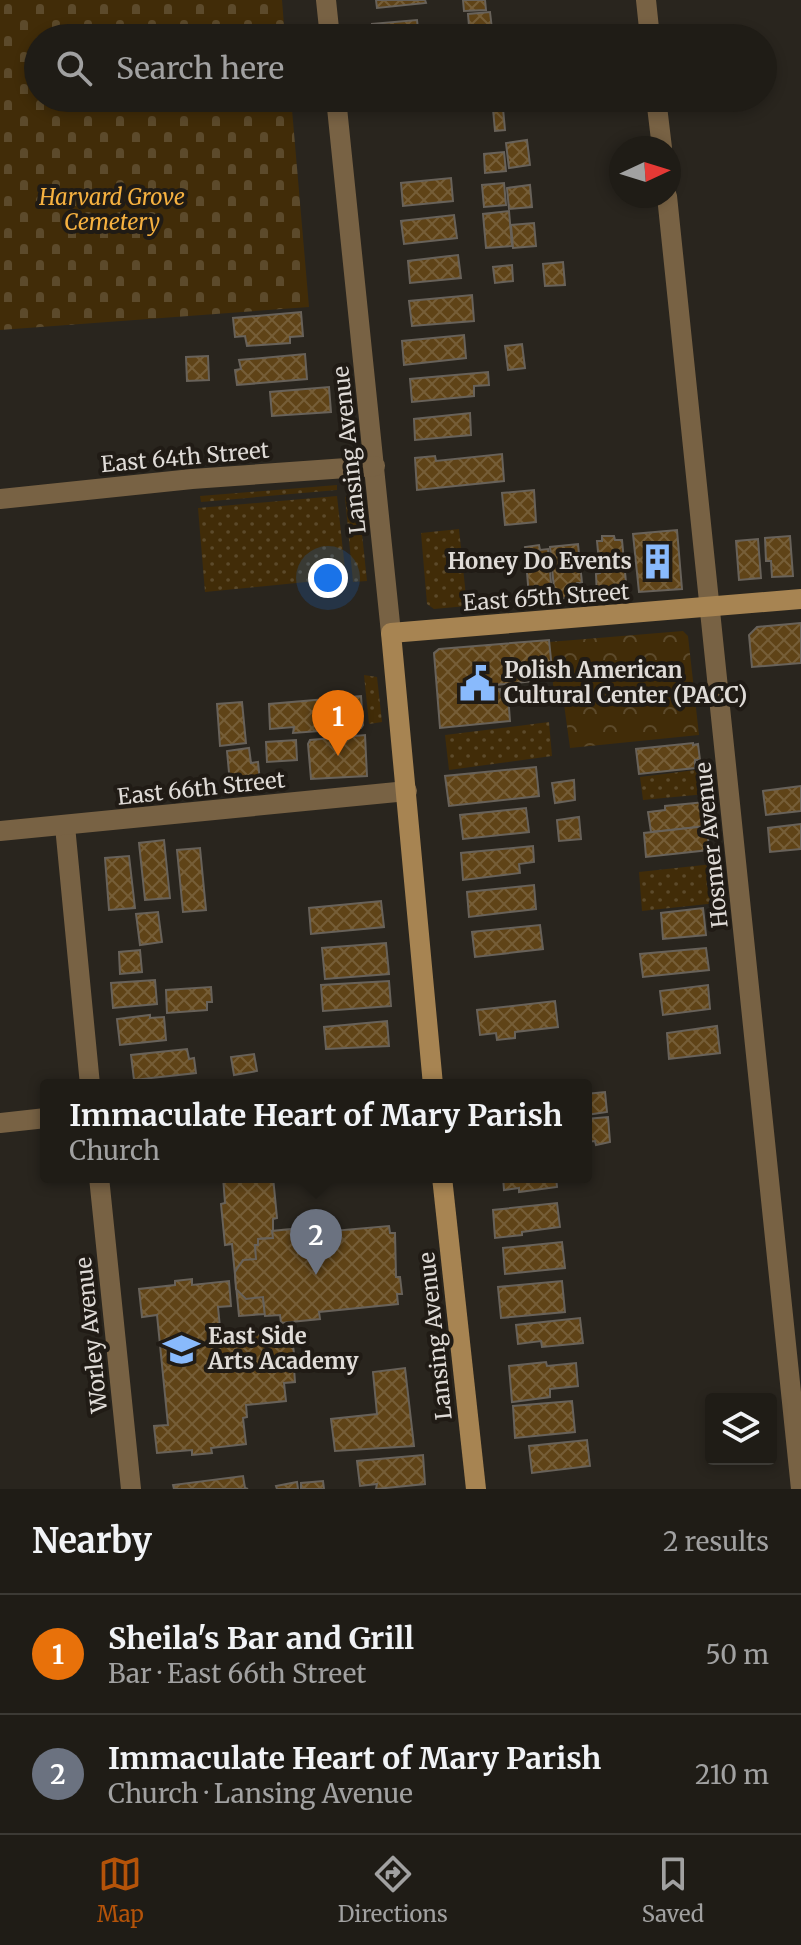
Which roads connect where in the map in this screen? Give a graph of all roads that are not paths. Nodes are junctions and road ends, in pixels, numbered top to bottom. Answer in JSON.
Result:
{"nodes":[{"id":1,"x":326,"y":0,"type":"edge"},
{"id":2,"x":646,"y":0,"type":"edge"},
{"id":3,"x":329,"y":24,"type":"edge"},
{"id":4,"x":649,"y":24,"type":"edge"},
{"id":5,"x":337,"y":112,"type":"edge"},
{"id":6,"x":658,"y":112,"type":"edge"},
{"id":7,"x":661,"y":136,"type":"edge"},
{"id":8,"x":668,"y":208,"type":"edge"},
{"id":9,"x":375,"y":466,"type":"junction"},
{"id":10,"x":0,"y":499,"type":"edge"},
{"id":11,"x":801,"y":599,"type":"edge"},
{"id":12,"x":710,"y":608,"type":"junction"},
{"id":13,"x":391,"y":633,"type":"junction"},
{"id":14,"x":407,"y":791,"type":"junction"},
{"id":15,"x":65,"y":826,"type":"junction"},
{"id":16,"x":0,"y":831,"type":"edge"},
{"id":17,"x":89,"y":1079,"type":"edge"},
{"id":18,"x":432,"y":1079,"type":"edge"},
{"id":19,"x":40,"y":1119,"type":"edge"},
{"id":20,"x":0,"y":1123,"type":"edge"},
{"id":21,"x":100,"y":1183,"type":"edge"},
{"id":22,"x":443,"y":1183,"type":"edge"},
{"id":23,"x":131,"y":1489,"type":"edge"},
{"id":24,"x":476,"y":1489,"type":"edge"},
{"id":25,"x":801,"y":1489,"type":"edge"}],
"edges":[{"from":1,"to":3,"type":"street"},
{"from":2,"to":4,"type":"street"},
{"from":5,"to":9,"type":"street","name":"Lansing Avenue"},
{"from":6,"to":7,"type":"street"},
{"from":8,"to":12,"type":"street","name":"Hosmer Avenue"},
{"from":9,"to":10,"type":"street","name":"East 64th Street"},
{"from":9,"to":13,"type":"street","name":"Lansing Avenue"},
{"from":11,"to":12,"type":"street","name":"East 65th Street"},
{"from":12,"to":13,"type":"street","name":"East 65th Street"},
{"from":12,"to":25,"type":"street","name":"Hosmer Avenue"},
{"from":13,"to":14,"type":"street","name":"Lansing Avenue"},
{"from":14,"to":15,"type":"street","name":"East 66th Street"},
{"from":14,"to":18,"type":"street","name":"Lansing Avenue"},
{"from":15,"to":16,"type":"street","name":"East 66th Street"},
{"from":15,"to":17,"type":"street"},
{"from":19,"to":20,"type":"street"},
{"from":21,"to":23,"type":"street","name":"Worley Avenue"},
{"from":22,"to":24,"type":"street","name":"Lansing Avenue"}]}
